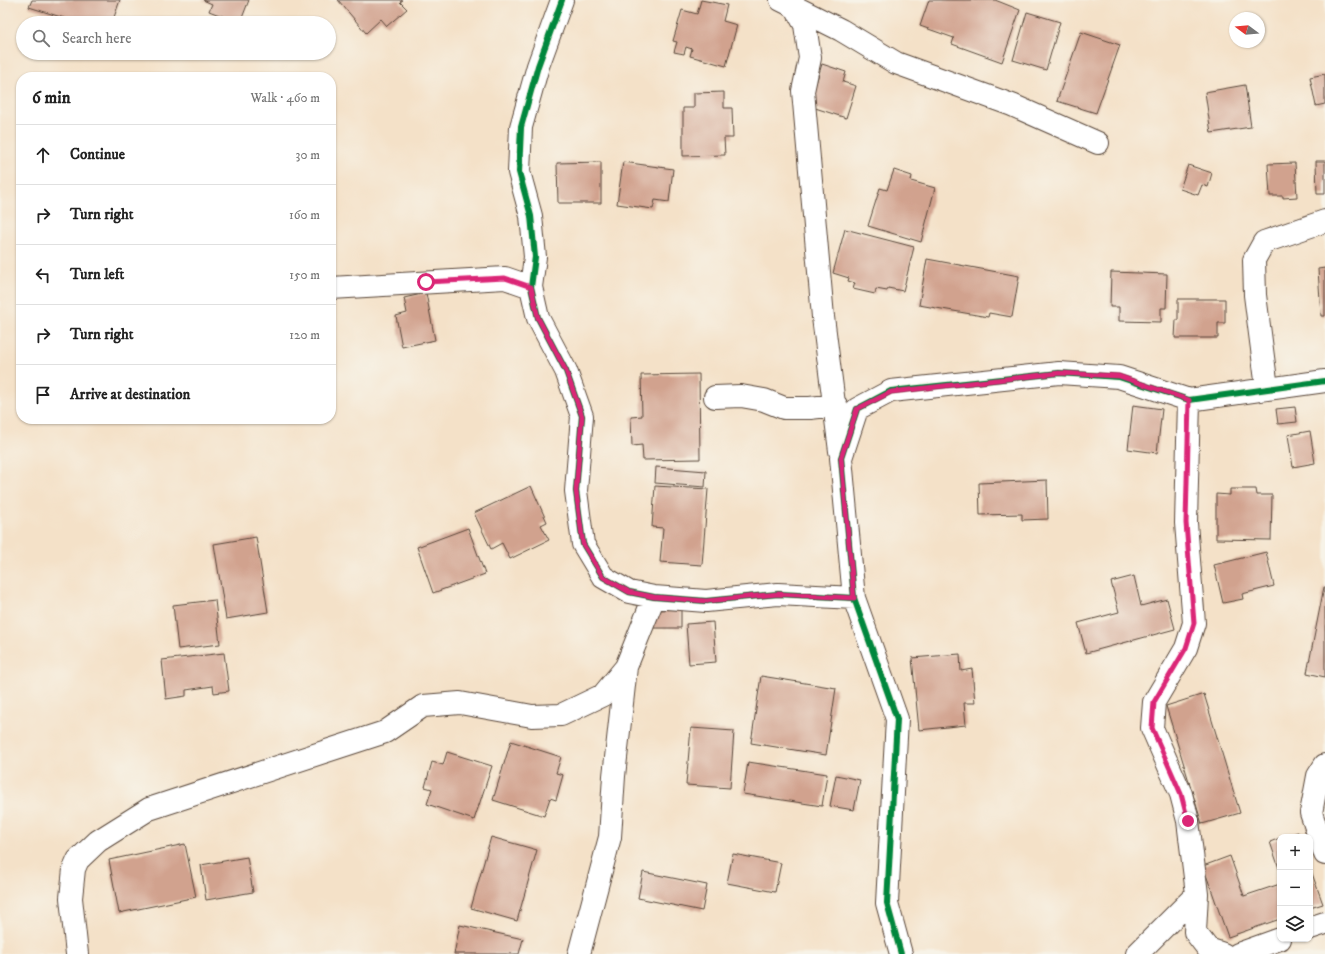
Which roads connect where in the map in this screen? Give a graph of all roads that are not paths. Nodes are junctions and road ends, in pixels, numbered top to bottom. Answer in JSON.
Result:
{"nodes":[{"id":1,"x":562,"y":0,"type":"edge"},
{"id":2,"x":788,"y":3,"type":"edge"},
{"id":3,"x":1098,"y":143,"type":"dead end"},
{"id":4,"x":1325,"y":221,"type":"edge"},
{"id":5,"x":531,"y":287,"type":"junction"},
{"id":6,"x":336,"y":288,"type":"edge"},
{"id":7,"x":1325,"y":381,"type":"edge"},
{"id":8,"x":1267,"y":388,"type":"junction"},
{"id":9,"x":715,"y":397,"type":"dead end"},
{"id":10,"x":1189,"y":400,"type":"junction"},
{"id":11,"x":836,"y":405,"type":"junction"},
{"id":12,"x":841,"y":458,"type":"junction"},
{"id":13,"x":654,"y":597,"type":"junction"},
{"id":14,"x":854,"y":598,"type":"junction"},
{"id":15,"x":626,"y":667,"type":"junction"},
{"id":16,"x":1325,"y":765,"type":"edge"},
{"id":17,"x":1325,"y":854,"type":"edge"},
{"id":18,"x":1197,"y":894,"type":"junction"},
{"id":19,"x":1325,"y":923,"type":"edge"},
{"id":20,"x":1313,"y":927,"type":"edge"},
{"id":21,"x":1277,"y":940,"type":"edge"},
{"id":22,"x":77,"y":954,"type":"edge"},
{"id":23,"x":579,"y":954,"type":"edge"},
{"id":24,"x":901,"y":954,"type":"edge"},
{"id":25,"x":1137,"y":954,"type":"edge"},
{"id":26,"x":1223,"y":954,"type":"edge"},
{"id":27,"x":1238,"y":954,"type":"edge"}],
"edges":[{"from":1,"to":5,"type":"street"},
{"from":2,"to":3,"type":"street"},
{"from":2,"to":11,"type":"street"},
{"from":4,"to":8,"type":"street"},
{"from":5,"to":6,"type":"street"},
{"from":5,"to":13,"type":"street"},
{"from":7,"to":8,"type":"street"},
{"from":8,"to":10,"type":"street"},
{"from":9,"to":11,"type":"street"},
{"from":10,"to":12,"type":"street"},
{"from":10,"to":18,"type":"street"},
{"from":11,"to":12,"type":"street"},
{"from":12,"to":14,"type":"street"},
{"from":13,"to":14,"type":"street"},
{"from":13,"to":15,"type":"street"},
{"from":14,"to":24,"type":"street"},
{"from":15,"to":22,"type":"street"},
{"from":15,"to":23,"type":"street"},
{"from":16,"to":17,"type":"street"},
{"from":18,"to":25,"type":"street"},
{"from":18,"to":26,"type":"street"},
{"from":19,"to":20,"type":"street"},
{"from":21,"to":27,"type":"street"}]}
